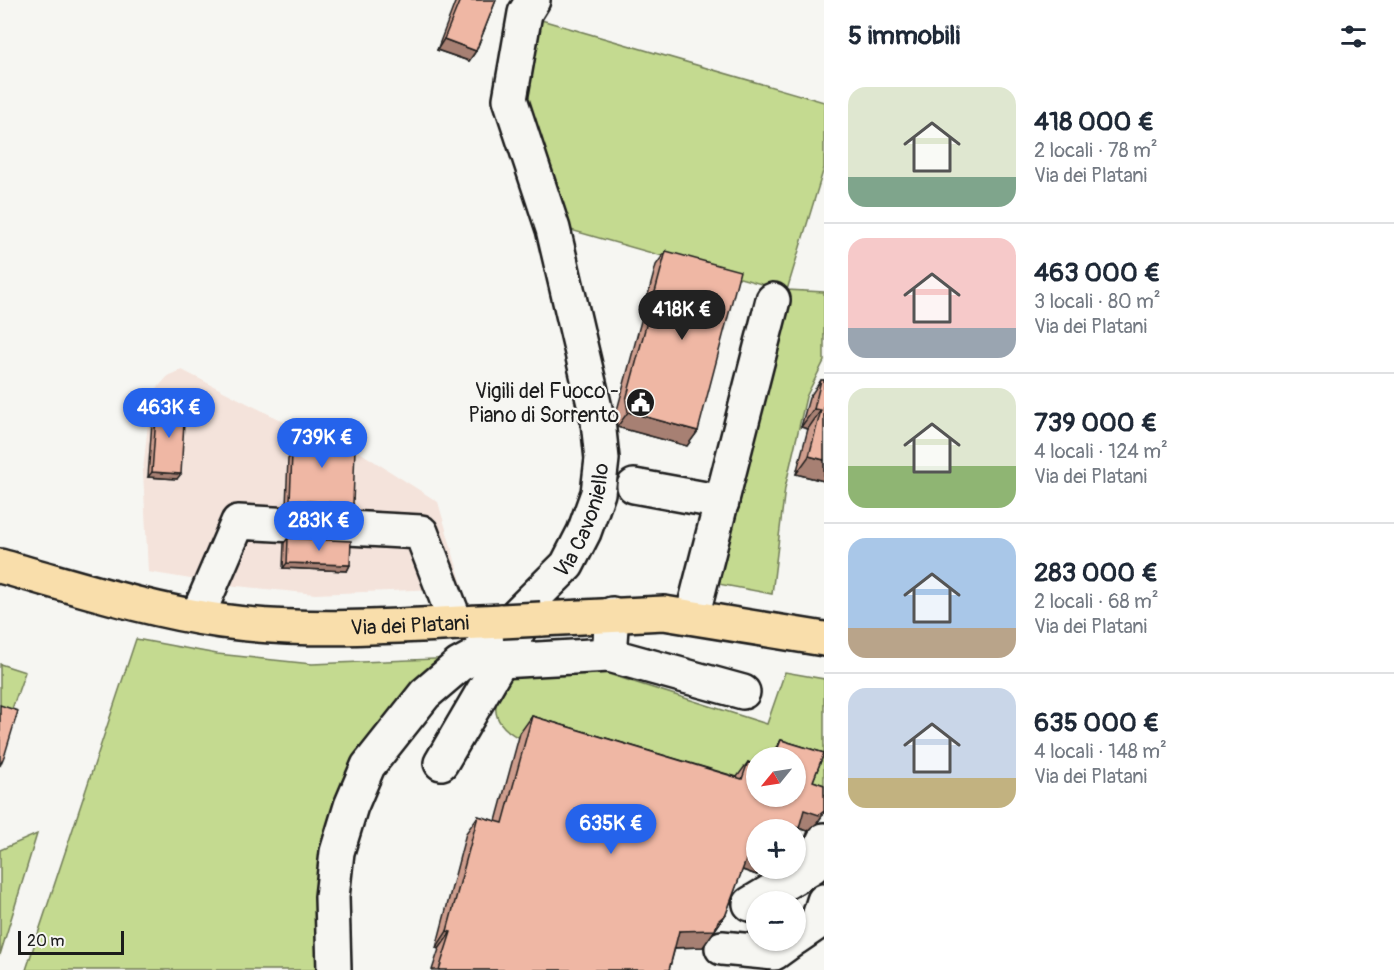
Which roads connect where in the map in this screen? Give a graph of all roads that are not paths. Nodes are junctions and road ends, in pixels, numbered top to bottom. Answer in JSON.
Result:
{"nodes":[{"id":1,"x":532,"y":0,"type":"edge"},
{"id":2,"x":773,"y":300,"type":"dead end"},
{"id":3,"x":634,"y":486,"type":"dead end"},
{"id":4,"x":722,"y":502,"type":"junction"},
{"id":5,"x":0,"y":566,"type":"edge"},
{"id":6,"x":612,"y":614,"type":"junction"},
{"id":7,"x":198,"y":615,"type":"junction"},
{"id":8,"x":692,"y":617,"type":"junction"},
{"id":9,"x":522,"y":620,"type":"junction"},
{"id":10,"x":456,"y":623,"type":"junction"},
{"id":11,"x":824,"y":639,"type":"edge"},
{"id":12,"x":609,"y":654,"type":"junction"},
{"id":13,"x":500,"y":661,"type":"junction"},
{"id":14,"x":743,"y":692,"type":"dead end"},
{"id":15,"x":441,"y":763,"type":"dead end"},
{"id":16,"x":824,"y":840,"type":"edge"},
{"id":17,"x":772,"y":891,"type":"edge"},
{"id":18,"x":824,"y":901,"type":"edge"},
{"id":19,"x":806,"y":930,"type":"edge"},
{"id":20,"x":722,"y":948,"type":"dead end"},
{"id":21,"x":746,"y":950,"type":"edge"},
{"id":22,"x":753,"y":951,"type":"edge"},
{"id":23,"x":777,"y":951,"type":"edge"},
{"id":24,"x":334,"y":970,"type":"edge"}],
"edges":[{"from":1,"to":24,"type":"lane","name":"Via Cavoniello"},
{"from":2,"to":4,"type":"lane"},
{"from":3,"to":4,"type":"lane"},
{"from":4,"to":8,"type":"lane"},
{"from":5,"to":7,"type":"main road","name":"Via dei Platani"},
{"from":6,"to":8,"type":"main road","name":"Via dei Platani"},
{"from":6,"to":9,"type":"main road","name":"Via dei Platani"},
{"from":6,"to":12,"type":"lane"},
{"from":7,"to":10,"type":"main road","name":"Via dei Platani"},
{"from":7,"to":10,"type":"lane"},
{"from":8,"to":11,"type":"main road","name":"Via dei Platani"},
{"from":9,"to":10,"type":"main road","name":"Via dei Platani"},
{"from":9,"to":13,"type":"lane"},
{"from":12,"to":13,"type":"lane"},
{"from":12,"to":14,"type":"lane"},
{"from":13,"to":15,"type":"lane"},
{"from":16,"to":17,"type":"lane"},
{"from":18,"to":19,"type":"lane"},
{"from":20,"to":21,"type":"lane"},
{"from":22,"to":23,"type":"lane"}]}
